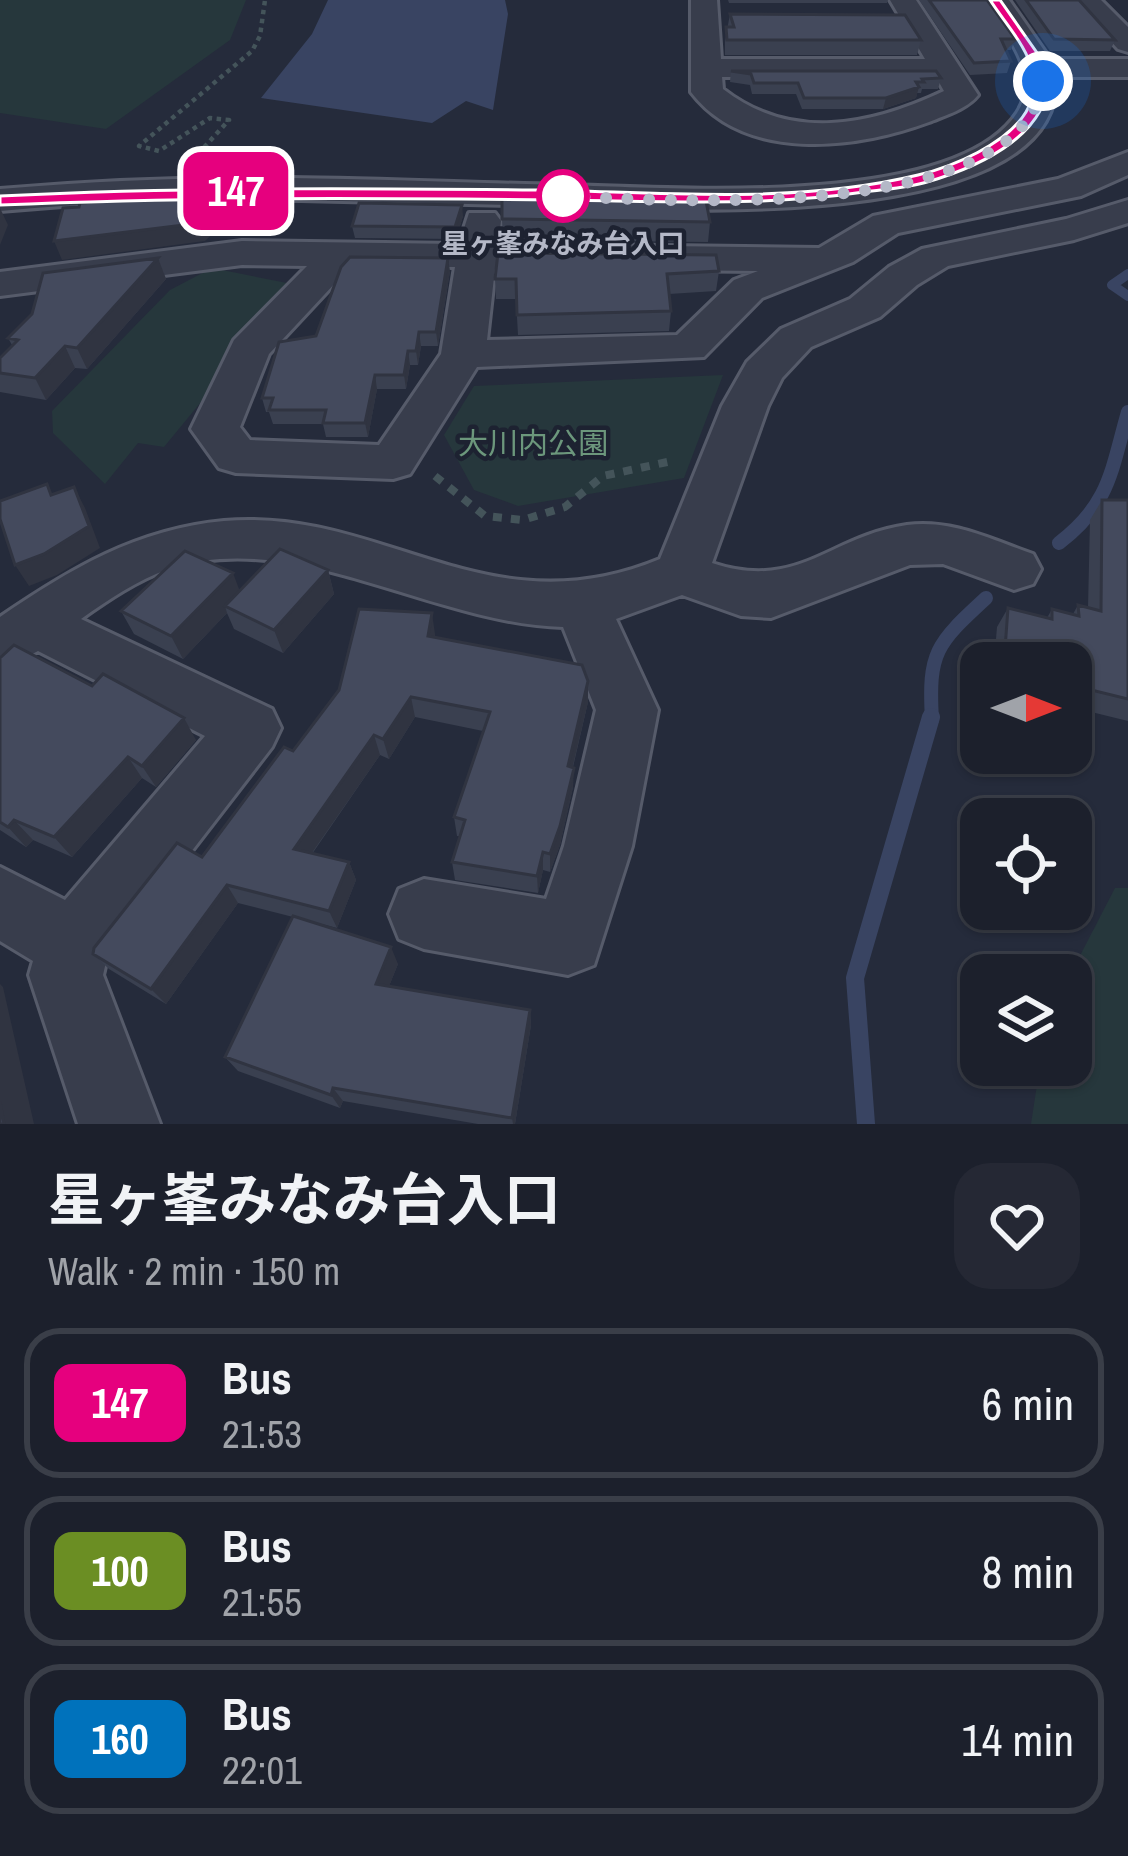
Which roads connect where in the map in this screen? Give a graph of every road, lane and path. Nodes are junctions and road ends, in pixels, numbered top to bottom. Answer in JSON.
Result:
{"nodes":[{"id":1,"x":265,"y":0,"type":"edge"},
{"id":2,"x":995,"y":0,"type":"edge"},
{"id":3,"x":1086,"y":0,"type":"edge"},
{"id":4,"x":712,"y":10,"type":"edge"},
{"id":5,"x":902,"y":11,"type":"edge"},
{"id":6,"x":1128,"y":43,"type":"edge"},
{"id":7,"x":705,"y":68,"type":"junction"},
{"id":8,"x":945,"y":68,"type":"junction"},
{"id":9,"x":1041,"y":68,"type":"junction"},
{"id":10,"x":1128,"y":68,"type":"edge"},
{"id":11,"x":217,"y":159,"type":"dead end"},
{"id":12,"x":1128,"y":162,"type":"edge"},
{"id":13,"x":486,"y":194,"type":"junction"},
{"id":14,"x":0,"y":200,"type":"edge"},
{"id":15,"x":1128,"y":211,"type":"edge"},
{"id":16,"x":341,"y":254,"type":"junction"},
{"id":17,"x":477,"y":256,"type":"junction"},
{"id":18,"x":821,"y":260,"type":"junction"},
{"id":19,"x":0,"y":284,"type":"edge"},
{"id":20,"x":463,"y":354,"type":"junction"},
{"id":21,"x":404,"y":445,"type":"junction"},
{"id":22,"x":681,"y":445,"type":"dead end"},
{"id":23,"x":1014,"y":569,"type":"dead end"},
{"id":24,"x":680,"y":573,"type":"junction"},
{"id":25,"x":582,"y":604,"type":"junction"},
{"id":26,"x":18,"y":635,"type":"edge"},
{"id":27,"x":0,"y":902,"type":"edge"},
{"id":28,"x":424,"y":914,"type":"dead end"},
{"id":29,"x":74,"y":945,"type":"junction"},
{"id":30,"x":119,"y":1124,"type":"edge"}],
"edges":[{"from":1,"to":11,"type":"path"},
{"from":2,"to":9,"type":"street"},
{"from":3,"to":6,"type":"street"},
{"from":4,"to":7,"type":"street"},
{"from":5,"to":8,"type":"street"},
{"from":7,"to":8,"type":"street"},
{"from":7,"to":8,"type":"street"},
{"from":9,"to":10,"type":"street"},
{"from":9,"to":13,"type":"street"},
{"from":12,"to":18,"type":"street"},
{"from":13,"to":14,"type":"street"},
{"from":13,"to":17,"type":"street"},
{"from":15,"to":24,"type":"street"},
{"from":16,"to":17,"type":"street"},
{"from":16,"to":19,"type":"street"},
{"from":16,"to":21,"type":"street"},
{"from":17,"to":18,"type":"street"},
{"from":17,"to":20,"type":"street"},
{"from":18,"to":20,"type":"street"},
{"from":20,"to":21,"type":"street"},
{"from":21,"to":22,"type":"path"},
{"from":23,"to":24,"type":"street"},
{"from":24,"to":25,"type":"street"},
{"from":25,"to":26,"type":"street"},
{"from":25,"to":28,"type":"street"},
{"from":26,"to":29,"type":"street"},
{"from":27,"to":29,"type":"street"},
{"from":29,"to":30,"type":"street"}]}
